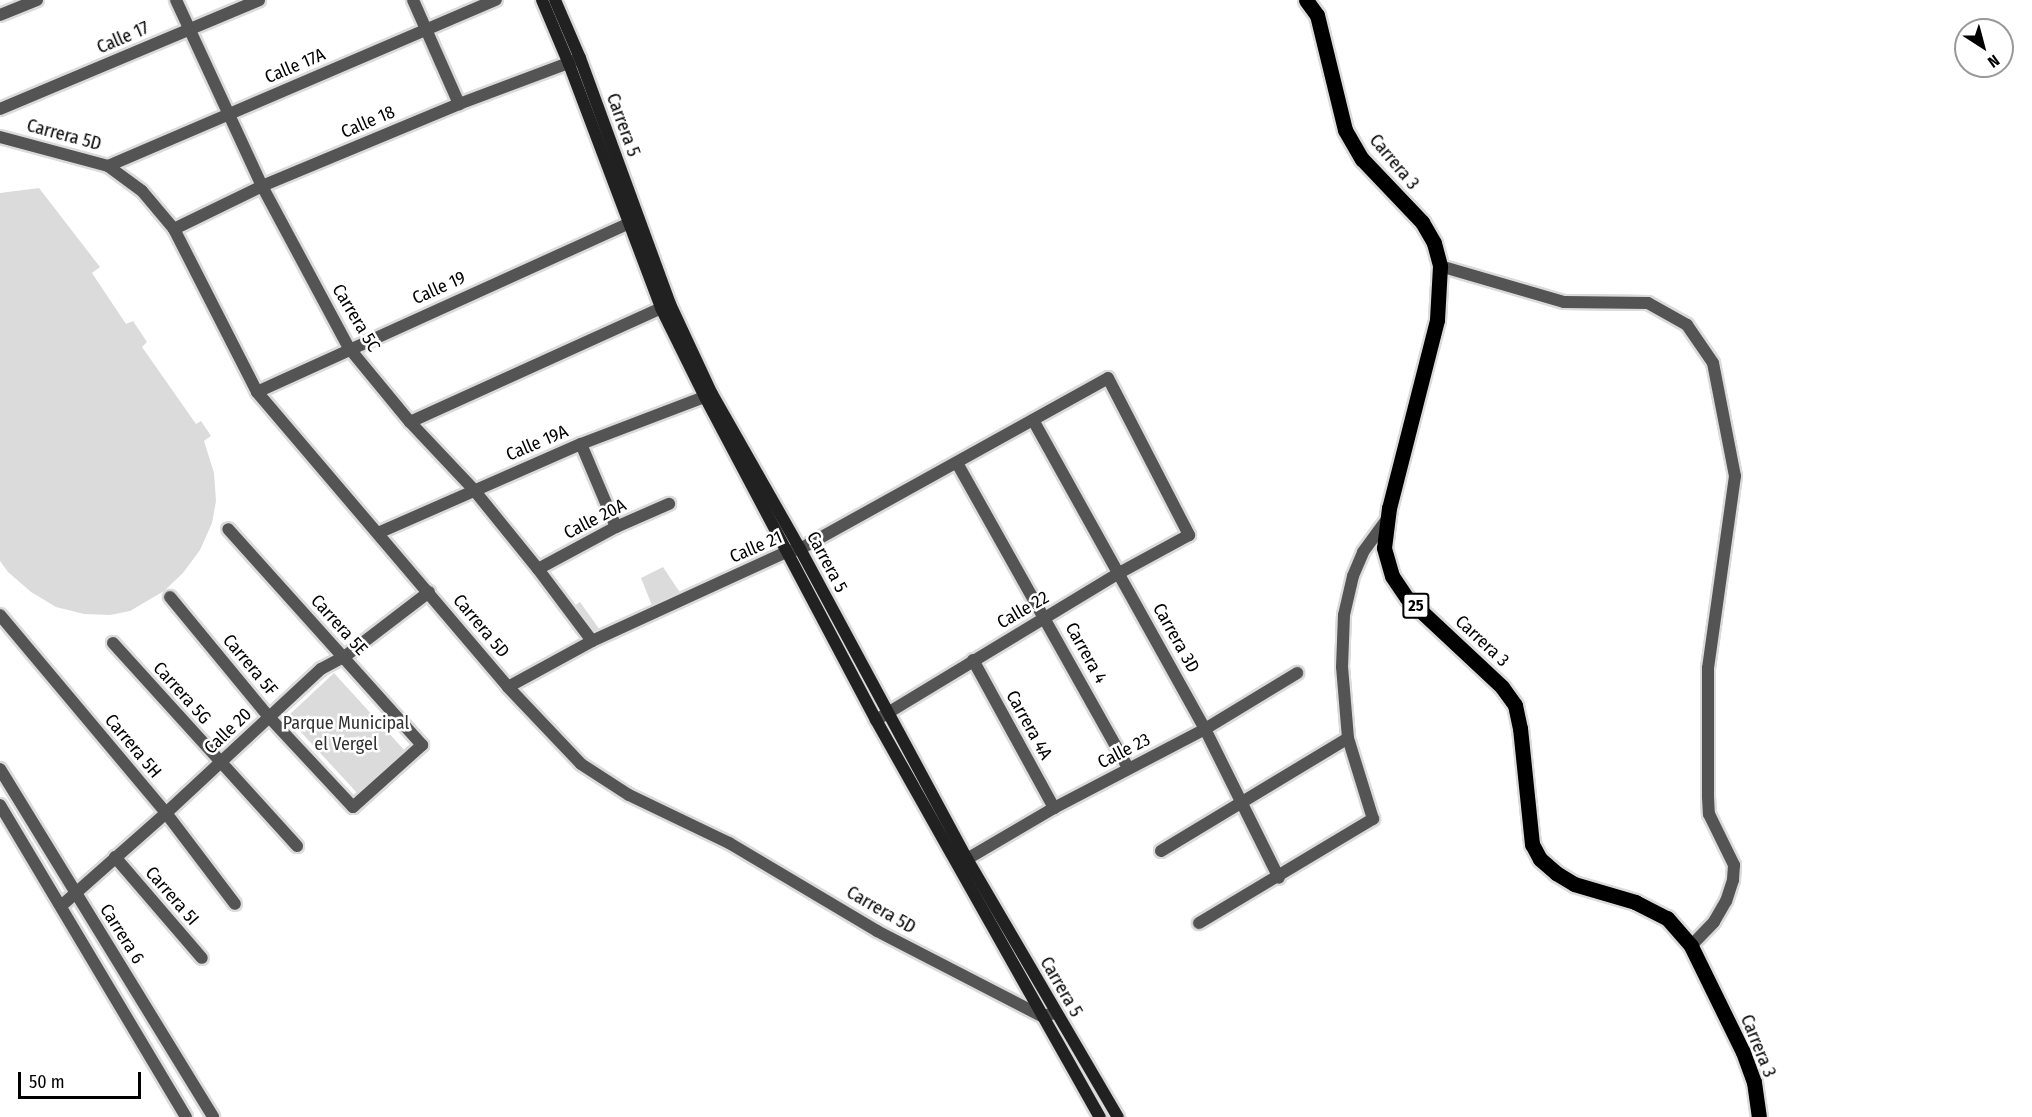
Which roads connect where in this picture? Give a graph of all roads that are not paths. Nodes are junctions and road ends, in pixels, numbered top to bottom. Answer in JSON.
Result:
{"nodes":[{"id":1,"x":38,"y":0,"type":"edge"},
{"id":2,"x":176,"y":0,"type":"edge"},
{"id":3,"x":259,"y":0,"type":"edge"},
{"id":4,"x":414,"y":0,"type":"edge"},
{"id":5,"x":496,"y":0,"type":"edge"},
{"id":6,"x":542,"y":0,"type":"edge"},
{"id":7,"x":555,"y":0,"type":"edge"},
{"id":8,"x":1306,"y":0,"type":"edge"},
{"id":9,"x":0,"y":15,"type":"edge"},
{"id":10,"x":426,"y":29,"type":"junction"},
{"id":11,"x":188,"y":30,"type":"junction"},
{"id":12,"x":575,"y":61,"type":"junction"},
{"id":13,"x":459,"y":104,"type":"junction"},
{"id":14,"x":0,"y":109,"type":"edge"},
{"id":15,"x":230,"y":113,"type":"junction"},
{"id":16,"x":0,"y":137,"type":"edge"},
{"id":17,"x":108,"y":166,"type":"junction"},
{"id":18,"x":262,"y":186,"type":"junction"},
{"id":19,"x":633,"y":223,"type":"junction"},
{"id":20,"x":174,"y":229,"type":"junction"},
{"id":21,"x":1440,"y":266,"type":"junction"},
{"id":22,"x":661,"y":308,"type":"junction"},
{"id":23,"x":349,"y":348,"type":"junction"},
{"id":24,"x":257,"y":392,"type":"junction"},
{"id":25,"x":708,"y":395,"type":"junction"},
{"id":26,"x":1033,"y":420,"type":"junction"},
{"id":27,"x":410,"y":422,"type":"junction"},
{"id":28,"x":581,"y":444,"type":"junction"},
{"id":29,"x":957,"y":463,"type":"junction"},
{"id":30,"x":474,"y":490,"type":"junction"},
{"id":31,"x":669,"y":504,"type":"dead end"},
{"id":32,"x":1389,"y":518,"type":"junction"},
{"id":33,"x":616,"y":527,"type":"junction"},
{"id":34,"x":228,"y":529,"type":"dead end"},
{"id":35,"x":378,"y":532,"type":"junction"},
{"id":36,"x":1189,"y":535,"type":"joint"},
{"id":37,"x":794,"y":550,"type":"junction"},
{"id":38,"x":538,"y":569,"type":"junction"},
{"id":39,"x":1119,"y":573,"type":"junction"},
{"id":40,"x":429,"y":592,"type":"junction"},
{"id":41,"x":170,"y":597,"type":"dead end"},
{"id":42,"x":0,"y":615,"type":"edge"},
{"id":43,"x":1046,"y":618,"type":"junction"},
{"id":44,"x":592,"y":641,"type":"junction"},
{"id":45,"x":113,"y":643,"type":"dead end"},
{"id":46,"x":344,"y":657,"type":"junction"},
{"id":47,"x":973,"y":660,"type":"junction"},
{"id":48,"x":1297,"y":673,"type":"dead end"},
{"id":49,"x":508,"y":687,"type":"junction"},
{"id":50,"x":888,"y":713,"type":"junction"},
{"id":51,"x":269,"y":717,"type":"junction"},
{"id":52,"x":876,"y":720,"type":"junction"},
{"id":53,"x":1205,"y":729,"type":"junction"},
{"id":54,"x":1348,"y":738,"type":"junction"},
{"id":55,"x":220,"y":764,"type":"junction"},
{"id":56,"x":1128,"y":768,"type":"junction"},
{"id":57,"x":0,"y":770,"type":"edge"},
{"id":58,"x":1241,"y":804,"type":"junction"},
{"id":59,"x":0,"y":805,"type":"edge"},
{"id":60,"x":353,"y":807,"type":"joint"},
{"id":61,"x":1054,"y":808,"type":"junction"},
{"id":62,"x":165,"y":813,"type":"junction"},
{"id":63,"x":297,"y":846,"type":"dead end"},
{"id":64,"x":1161,"y":851,"type":"dead end"},
{"id":65,"x":115,"y":857,"type":"junction"},
{"id":66,"x":967,"y":858,"type":"junction"},
{"id":67,"x":1279,"y":878,"type":"junction"},
{"id":68,"x":75,"y":893,"type":"junction"},
{"id":69,"x":234,"y":904,"type":"dead end"},
{"id":70,"x":61,"y":906,"type":"junction"},
{"id":71,"x":1199,"y":923,"type":"dead end"},
{"id":72,"x":1691,"y":946,"type":"junction"},
{"id":73,"x":202,"y":958,"type":"dead end"},
{"id":74,"x":1055,"y":1013,"type":"junction"},
{"id":75,"x":1042,"y":1016,"type":"junction"},
{"id":76,"x":186,"y":1117,"type":"edge"},
{"id":77,"x":213,"y":1117,"type":"edge"},
{"id":78,"x":1100,"y":1117,"type":"edge"},
{"id":79,"x":1119,"y":1117,"type":"edge"},
{"id":80,"x":1759,"y":1117,"type":"edge"}],
"edges":[{"from":1,"to":9,"type":"street"},
{"from":2,"to":11,"type":"street","name":"Carrera 5C"},
{"from":3,"to":11,"type":"street","name":"Calle 17"},
{"from":4,"to":10,"type":"street"},
{"from":5,"to":10,"type":"street","name":"Calle 17A"},
{"from":6,"to":12,"type":"street","name":"Carrera 5"},
{"from":7,"to":12,"type":"street","name":"Carrera 5"},
{"from":8,"to":21,"type":"main road","name":"Carrera 3","number":"25"},
{"from":10,"to":13,"type":"street"},
{"from":10,"to":15,"type":"street","name":"Calle 17A"},
{"from":11,"to":14,"type":"street","name":"Calle 17"},
{"from":11,"to":15,"type":"street","name":"Carrera 5C"},
{"from":12,"to":13,"type":"street","name":"Calle 18"},
{"from":12,"to":19,"type":"street","name":"Carrera 5"},
{"from":13,"to":18,"type":"street","name":"Calle 18"},
{"from":15,"to":17,"type":"street","name":"Calle 17A"},
{"from":15,"to":18,"type":"street","name":"Carrera 5C"},
{"from":16,"to":17,"type":"street","name":"Carrera 5D"},
{"from":17,"to":20,"type":"street","name":"Carrera 5D"},
{"from":18,"to":20,"type":"street","name":"Calle 18"},
{"from":18,"to":23,"type":"street","name":"Carrera 5C"},
{"from":19,"to":22,"type":"street","name":"Carrera 5"},
{"from":19,"to":23,"type":"street","name":"Calle 19"},
{"from":19,"to":25,"type":"street","name":"Carrera 5"},
{"from":20,"to":24,"type":"street","name":"Carrera 5D"},
{"from":21,"to":32,"type":"main road","name":"Carrera 3","number":"25"},
{"from":21,"to":72,"type":"street"},
{"from":22,"to":25,"type":"street","name":"Carrera 5"},
{"from":22,"to":27,"type":"street"},
{"from":23,"to":24,"type":"street","name":"Calle 19"},
{"from":23,"to":27,"type":"street","name":"Carrera 5C"},
{"from":24,"to":35,"type":"street","name":"Carrera 5D"},
{"from":25,"to":28,"type":"street","name":"Calle 19A"},
{"from":25,"to":37,"type":"street","name":"Carrera 5"},
{"from":26,"to":29,"type":"street","name":"Calle 21"},
{"from":26,"to":36,"type":"street","name":"Calle 21"},
{"from":26,"to":39,"type":"street","name":"Carrera 3D"},
{"from":27,"to":30,"type":"street","name":"Carrera 5C"},
{"from":28,"to":30,"type":"street","name":"Calle 19A"},
{"from":28,"to":33,"type":"street"},
{"from":29,"to":37,"type":"street","name":"Calle 21"},
{"from":29,"to":43,"type":"street","name":"Carrera 4"},
{"from":30,"to":35,"type":"street","name":"Calle 19A"},
{"from":30,"to":38,"type":"street","name":"Carrera 5C"},
{"from":31,"to":33,"type":"street","name":"Calle 20A"},
{"from":32,"to":54,"type":"street"},
{"from":32,"to":72,"type":"main road","name":"Carrera 3","number":"25"},
{"from":33,"to":38,"type":"street","name":"Calle 20A"},
{"from":34,"to":46,"type":"street","name":"Carrera 5E"},
{"from":35,"to":40,"type":"street","name":"Carrera 5D"},
{"from":36,"to":39,"type":"street","name":"Calle 22"},
{"from":37,"to":44,"type":"street","name":"Calle 21"},
{"from":37,"to":50,"type":"street","name":"Carrera 5"},
{"from":37,"to":52,"type":"street","name":"Carrera 5"},
{"from":38,"to":44,"type":"street","name":"Carrera 5C"},
{"from":39,"to":43,"type":"street","name":"Calle 22"},
{"from":39,"to":53,"type":"street","name":"Carrera 3D"},
{"from":40,"to":46,"type":"street","name":"Calle 20"},
{"from":40,"to":49,"type":"street","name":"Carrera 5D"},
{"from":41,"to":51,"type":"street","name":"Carrera 5F"},
{"from":42,"to":62,"type":"street","name":"Carrera 5H"},
{"from":43,"to":47,"type":"street","name":"Calle 22"},
{"from":43,"to":56,"type":"street","name":"Carrera 4"},
{"from":44,"to":49,"type":"street","name":"Calle 21"},
{"from":45,"to":55,"type":"street","name":"Carrera 5G"},
{"from":46,"to":51,"type":"street","name":"Calle 20"},
{"from":46,"to":60,"type":"street","name":"Carrera 5E"},
{"from":47,"to":50,"type":"street","name":"Calle 22"},
{"from":47,"to":61,"type":"street","name":"Carrera 4A"},
{"from":48,"to":53,"type":"street","name":"Calle 23"},
{"from":49,"to":75,"type":"street","name":"Carrera 5D"},
{"from":50,"to":52,"type":"street","name":"Calle 22"},
{"from":50,"to":66,"type":"street","name":"Carrera 5"},
{"from":51,"to":55,"type":"street","name":"Calle 20"},
{"from":51,"to":60,"type":"street","name":"Carrera 5F"},
{"from":52,"to":75,"type":"street","name":"Carrera 5"},
{"from":53,"to":56,"type":"street","name":"Calle 23"},
{"from":53,"to":58,"type":"street","name":"Carrera 3D"},
{"from":54,"to":58,"type":"street"},
{"from":54,"to":67,"type":"street"},
{"from":55,"to":62,"type":"street","name":"Calle 20"},
{"from":55,"to":63,"type":"street","name":"Carrera 5G"},
{"from":56,"to":61,"type":"street","name":"Calle 23"},
{"from":57,"to":68,"type":"street","name":"Carrera 6"},
{"from":58,"to":64,"type":"street"},
{"from":58,"to":67,"type":"street","name":"Carrera 3D"},
{"from":59,"to":70,"type":"street","name":"Carrera 6"},
{"from":61,"to":66,"type":"street","name":"Calle 23"},
{"from":62,"to":65,"type":"street","name":"Calle 20"},
{"from":62,"to":69,"type":"street","name":"Carrera 5H"},
{"from":65,"to":68,"type":"street","name":"Calle 20"},
{"from":65,"to":73,"type":"street","name":"Carrera 5I"},
{"from":66,"to":74,"type":"street","name":"Carrera 5"},
{"from":67,"to":71,"type":"street"},
{"from":68,"to":70,"type":"street","name":"Calle 20"},
{"from":68,"to":77,"type":"street","name":"Carrera 6"},
{"from":70,"to":76,"type":"street","name":"Carrera 6"},
{"from":72,"to":80,"type":"main road","name":"Carrera 3","number":"25"},
{"from":74,"to":75,"type":"street"},
{"from":74,"to":79,"type":"street","name":"Carrera 5"},
{"from":75,"to":78,"type":"street","name":"Carrera 5"}]}
